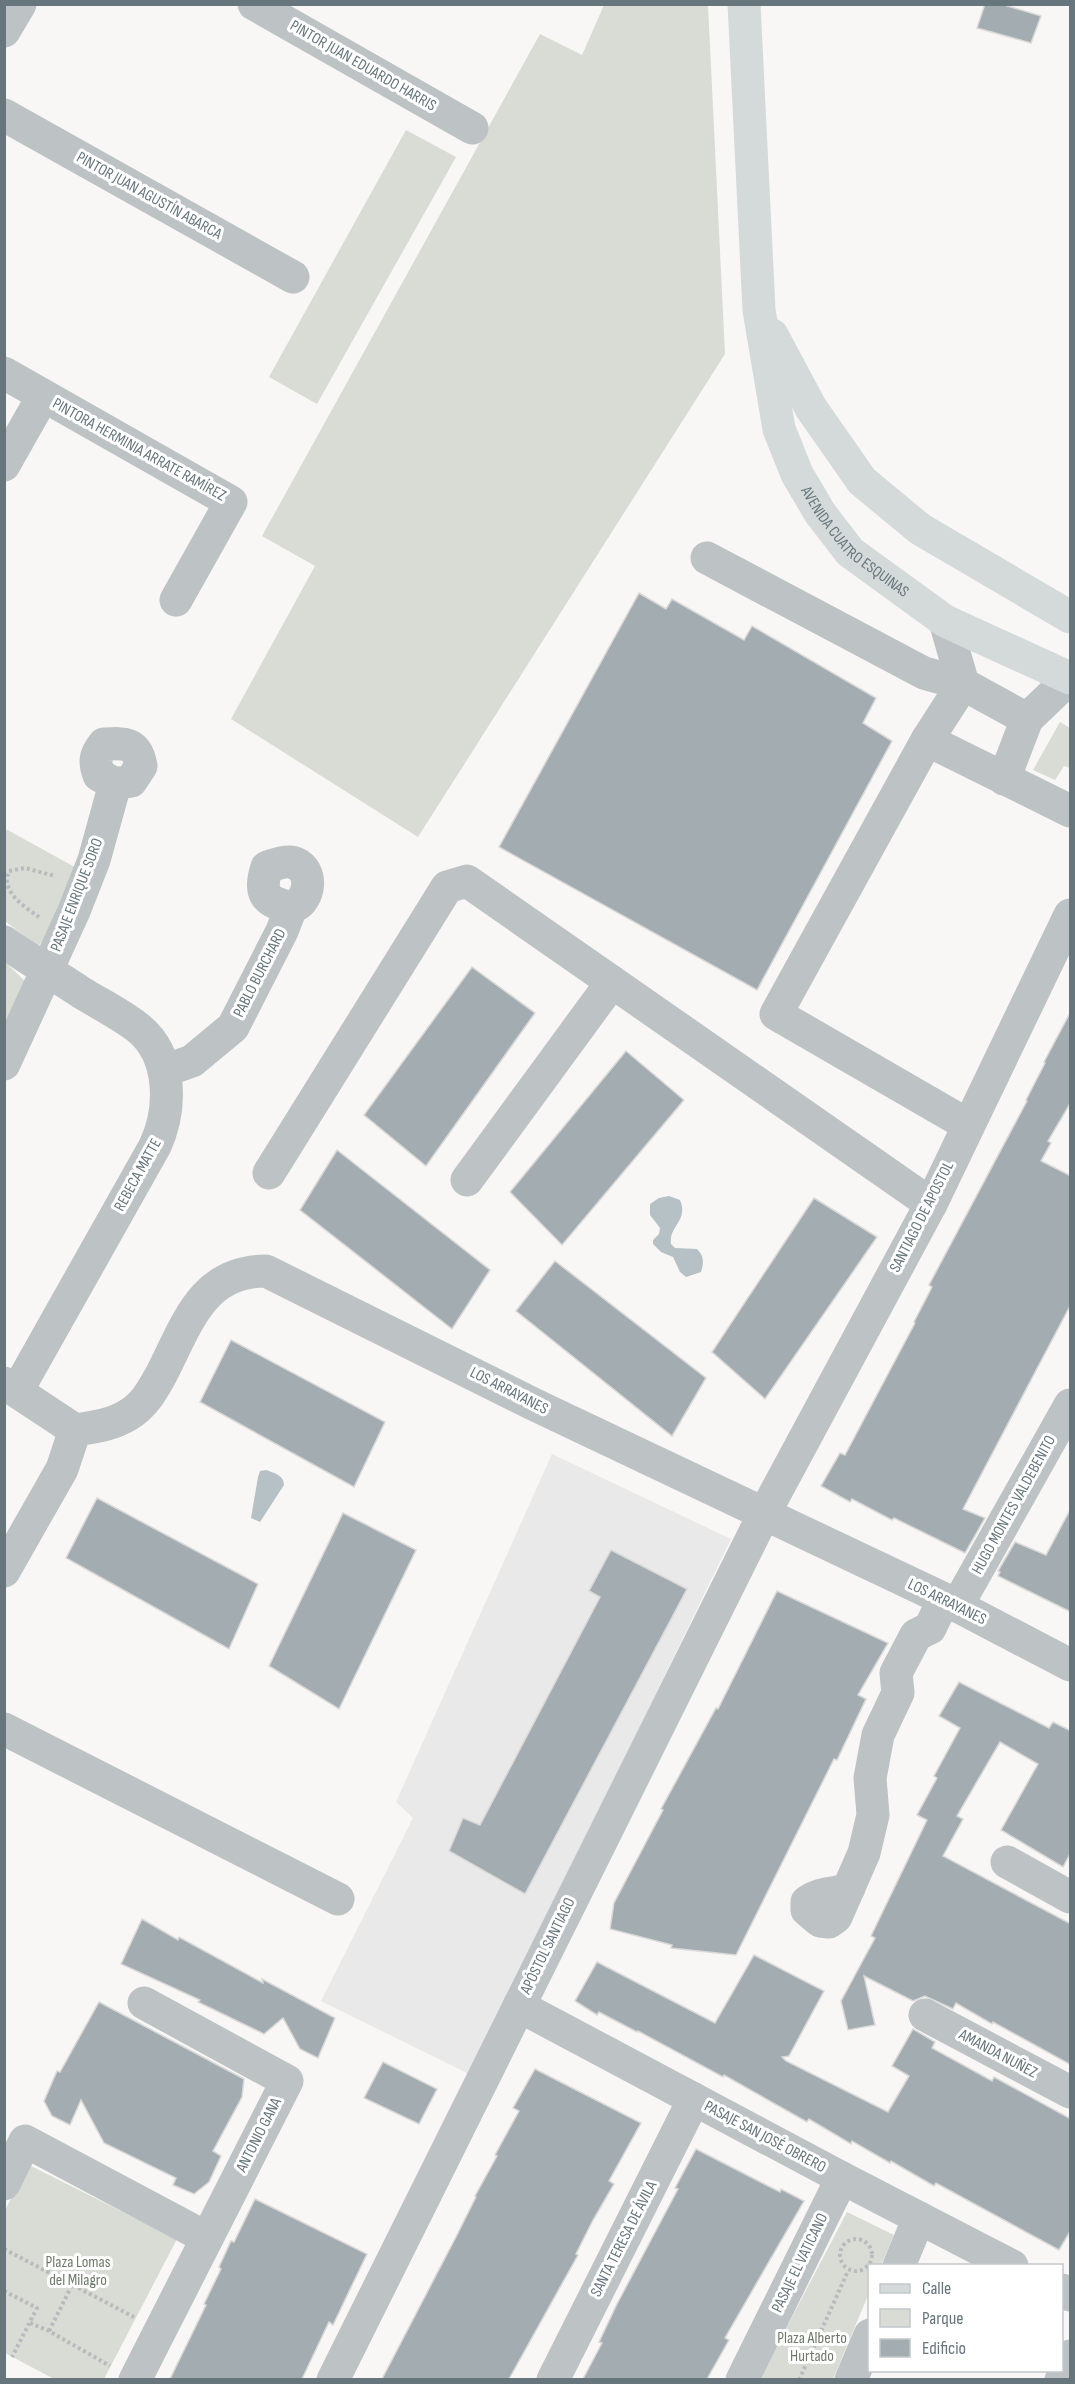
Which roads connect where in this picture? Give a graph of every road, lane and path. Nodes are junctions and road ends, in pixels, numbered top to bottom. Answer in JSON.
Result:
{"nodes":[{"id":1,"x":20,"y":4,"type":"edge"},
{"id":2,"x":254,"y":4,"type":"edge"},
{"id":3,"x":744,"y":4,"type":"edge"},
{"id":4,"x":4,"y":31,"type":"edge"},
{"id":5,"x":4,"y":115,"type":"edge"},
{"id":6,"x":472,"y":128,"type":"dead end"},
{"id":7,"x":293,"y":277,"type":"dead end"},
{"id":8,"x":759,"y":310,"type":"junction"},
{"id":9,"x":4,"y":373,"type":"edge"},
{"id":10,"x":43,"y":396,"type":"junction"},
{"id":11,"x":4,"y":465,"type":"edge"},
{"id":12,"x":707,"y":558,"type":"dead end"},
{"id":13,"x":176,"y":600,"type":"dead end"},
{"id":14,"x":1071,"y":617,"type":"edge"},
{"id":15,"x":945,"y":621,"type":"junction"},
{"id":16,"x":1070,"y":678,"type":"edge"},
{"id":17,"x":963,"y":684,"type":"junction"},
{"id":18,"x":1027,"y":719,"type":"junction"},
{"id":19,"x":927,"y":740,"type":"junction"},
{"id":20,"x":1004,"y":778,"type":"junction"},
{"id":21,"x":115,"y":784,"type":"dead end"},
{"id":22,"x":1071,"y":811,"type":"edge"},
{"id":23,"x":4,"y":867,"type":"edge"},
{"id":24,"x":9,"y":871,"type":"junction"},
{"id":25,"x":81,"y":893,"type":"junction"},
{"id":26,"x":291,"y":908,"type":"dead end"},
{"id":27,"x":1071,"y":915,"type":"edge"},
{"id":28,"x":61,"y":938,"type":"junction"},
{"id":29,"x":4,"y":942,"type":"edge"},
{"id":30,"x":46,"y":970,"type":"junction"},
{"id":31,"x":612,"y":982,"type":"junction"},
{"id":32,"x":4,"y":1064,"type":"edge"},
{"id":33,"x":164,"y":1071,"type":"junction"},
{"id":34,"x":968,"y":1125,"type":"junction"},
{"id":35,"x":268,"y":1173,"type":"dead end"},
{"id":36,"x":467,"y":1180,"type":"dead end"},
{"id":37,"x":931,"y":1203,"type":"junction"},
{"id":38,"x":11,"y":1387,"type":"edge"},
{"id":39,"x":1071,"y":1405,"type":"edge"},
{"id":40,"x":75,"y":1430,"type":"junction"},
{"id":41,"x":764,"y":1514,"type":"junction"},
{"id":42,"x":4,"y":1571,"type":"edge"},
{"id":43,"x":951,"y":1603,"type":"junction"},
{"id":44,"x":1071,"y":1665,"type":"edge"},
{"id":45,"x":4,"y":1729,"type":"edge"},
{"id":46,"x":1007,"y":1862,"type":"dead end"},
{"id":47,"x":849,"y":1888,"type":"dead end"},
{"id":48,"x":1071,"y":1897,"type":"edge"},
{"id":49,"x":338,"y":1899,"type":"dead end"},
{"id":50,"x":144,"y":2003,"type":"dead end"},
{"id":51,"x":519,"y":2006,"type":"junction"},
{"id":52,"x":925,"y":2015,"type":"dead end"},
{"id":53,"x":1071,"y":2092,"type":"edge"},
{"id":54,"x":694,"y":2099,"type":"junction"},
{"id":55,"x":842,"y":2178,"type":"junction"},
{"id":56,"x":4,"y":2184,"type":"edge"},
{"id":57,"x":919,"y":2218,"type":"junction"},
{"id":58,"x":207,"y":2238,"type":"junction"},
{"id":59,"x":4,"y":2249,"type":"edge"},
{"id":60,"x":869,"y":2264,"type":"edge"},
{"id":61,"x":899,"y":2264,"type":"edge"},
{"id":62,"x":1010,"y":2264,"type":"edge"},
{"id":63,"x":868,"y":2265,"type":"edge"},
{"id":64,"x":79,"y":2271,"type":"dead end"},
{"id":65,"x":848,"y":2271,"type":"junction"},
{"id":66,"x":73,"y":2286,"type":"junction"},
{"id":67,"x":4,"y":2291,"type":"edge"},
{"id":68,"x":135,"y":2318,"type":"dead end"},
{"id":69,"x":30,"y":2323,"type":"junction"},
{"id":70,"x":49,"y":2331,"type":"junction"},
{"id":71,"x":868,"y":2341,"type":"edge"},
{"id":72,"x":1071,"y":2356,"type":"edge"},
{"id":73,"x":12,"y":2357,"type":"dead end"},
{"id":74,"x":123,"y":2373,"type":"edge"},
{"id":75,"x":333,"y":2379,"type":"edge"},
{"id":76,"x":553,"y":2379,"type":"edge"},
{"id":77,"x":742,"y":2379,"type":"edge"},
{"id":78,"x":800,"y":2379,"type":"edge"},
{"id":79,"x":851,"y":2379,"type":"edge"},
{"id":80,"x":1061,"y":2379,"type":"edge"}],
"edges":[{"from":1,"to":4,"type":"street"},
{"from":2,"to":6,"type":"street","name":"PINTOR JUAN EDUARDO HARRIS"},
{"from":3,"to":8,"type":"main road","name":"AVENIDA CUATRO ESQUINAS"},
{"from":5,"to":7,"type":"street","name":"PINTOR JUAN AGUSTÍN ABARCA"},
{"from":8,"to":14,"type":"main road","name":"AVENIDA CUATRO ESQUINAS"},
{"from":8,"to":15,"type":"main road","name":"AVENIDA CUATRO ESQUINAS"},
{"from":9,"to":10,"type":"street","name":"PINTORA HERMINIA ARRATE RAMÍREZ"},
{"from":10,"to":11,"type":"street","name":"PINTORA HERMINIA ARRATE RAMÍREZ"},
{"from":10,"to":13,"type":"street","name":"PINTORA HERMINIA ARRATE RAMÍREZ"},
{"from":12,"to":17,"type":"street"},
{"from":15,"to":16,"type":"main road","name":"AVENIDA CUATRO ESQUINAS"},
{"from":15,"to":17,"type":"street"},
{"from":16,"to":18,"type":"street"},
{"from":17,"to":18,"type":"street"},
{"from":17,"to":19,"type":"street"},
{"from":18,"to":20,"type":"street"},
{"from":19,"to":20,"type":"street"},
{"from":19,"to":34,"type":"street"},
{"from":20,"to":22,"type":"street"},
{"from":21,"to":25,"type":"street","name":"PASAJE ENRIQUE SORO"},
{"from":23,"to":24,"type":"path"},
{"from":24,"to":25,"type":"path"},
{"from":24,"to":28,"type":"path"},
{"from":25,"to":28,"type":"street","name":"PASAJE ENRIQUE SORO"},
{"from":26,"to":33,"type":"street","name":"PABLO BURCHARD"},
{"from":27,"to":34,"type":"street","name":"SANTIAGO DE APOSTOL"},
{"from":28,"to":30,"type":"street","name":"PASAJE ENRIQUE SORO"},
{"from":29,"to":30,"type":"street","name":"REBECA MATTE"},
{"from":30,"to":32,"type":"street","name":"PASAJE ENRIQUE SORO"},
{"from":30,"to":33,"type":"street","name":"REBECA MATTE"},
{"from":31,"to":35,"type":"street"},
{"from":31,"to":36,"type":"street"},
{"from":31,"to":37,"type":"street"},
{"from":33,"to":38,"type":"street","name":"REBECA MATTE"},
{"from":34,"to":37,"type":"street","name":"SANTIAGO DE APOSTOL"},
{"from":37,"to":41,"type":"street","name":"SANTIAGO DE APOSTOL"},
{"from":38,"to":40,"type":"street"},
{"from":39,"to":43,"type":"street","name":"HUGO MONTES VALDEBENITO"},
{"from":40,"to":41,"type":"street","name":"LOS ARRAYANES"},
{"from":40,"to":42,"type":"street"},
{"from":41,"to":43,"type":"street","name":"LOS ARRAYANES"},
{"from":41,"to":51,"type":"street","name":"APÓSTOL SANTIAGO"},
{"from":43,"to":44,"type":"street","name":"LOS ARRAYANES"},
{"from":43,"to":47,"type":"street","name":"HUGO MONTES VALDEBENITO"},
{"from":45,"to":49,"type":"street"},
{"from":46,"to":48,"type":"street"},
{"from":50,"to":58,"type":"street","name":"ANTONIO GANA"},
{"from":51,"to":54,"type":"street","name":"PASAJE SAN JOSÉ OBRERO"},
{"from":51,"to":75,"type":"street","name":"APÓSTOL SANTIAGO"},
{"from":52,"to":53,"type":"street","name":"AMANDA NUÑEZ"},
{"from":54,"to":55,"type":"street","name":"PASAJE SAN JOSÉ OBRERO"},
{"from":54,"to":76,"type":"street","name":"SANTA TERESA DE ÁVILA"},
{"from":55,"to":57,"type":"street","name":"PASAJE SAN JOSÉ OBRERO"},
{"from":55,"to":77,"type":"street","name":"PASAJE EL VATICANO"},
{"from":56,"to":58,"type":"street"},
{"from":57,"to":61,"type":"street"},
{"from":57,"to":62,"type":"street","name":"PASAJE SAN JOSÉ OBRERO"},
{"from":58,"to":74,"type":"street","name":"ANTONIO GANA"},
{"from":59,"to":66,"type":"path"},
{"from":60,"to":65,"type":"path"},
{"from":63,"to":65,"type":"path"},
{"from":64,"to":66,"type":"path"},
{"from":65,"to":78,"type":"path"},
{"from":66,"to":68,"type":"path"},
{"from":66,"to":70,"type":"path"},
{"from":67,"to":69,"type":"path"},
{"from":69,"to":70,"type":"path"},
{"from":69,"to":73,"type":"path"},
{"from":70,"to":74,"type":"path"},
{"from":71,"to":79,"type":"street"},
{"from":72,"to":80,"type":"street"}]}
